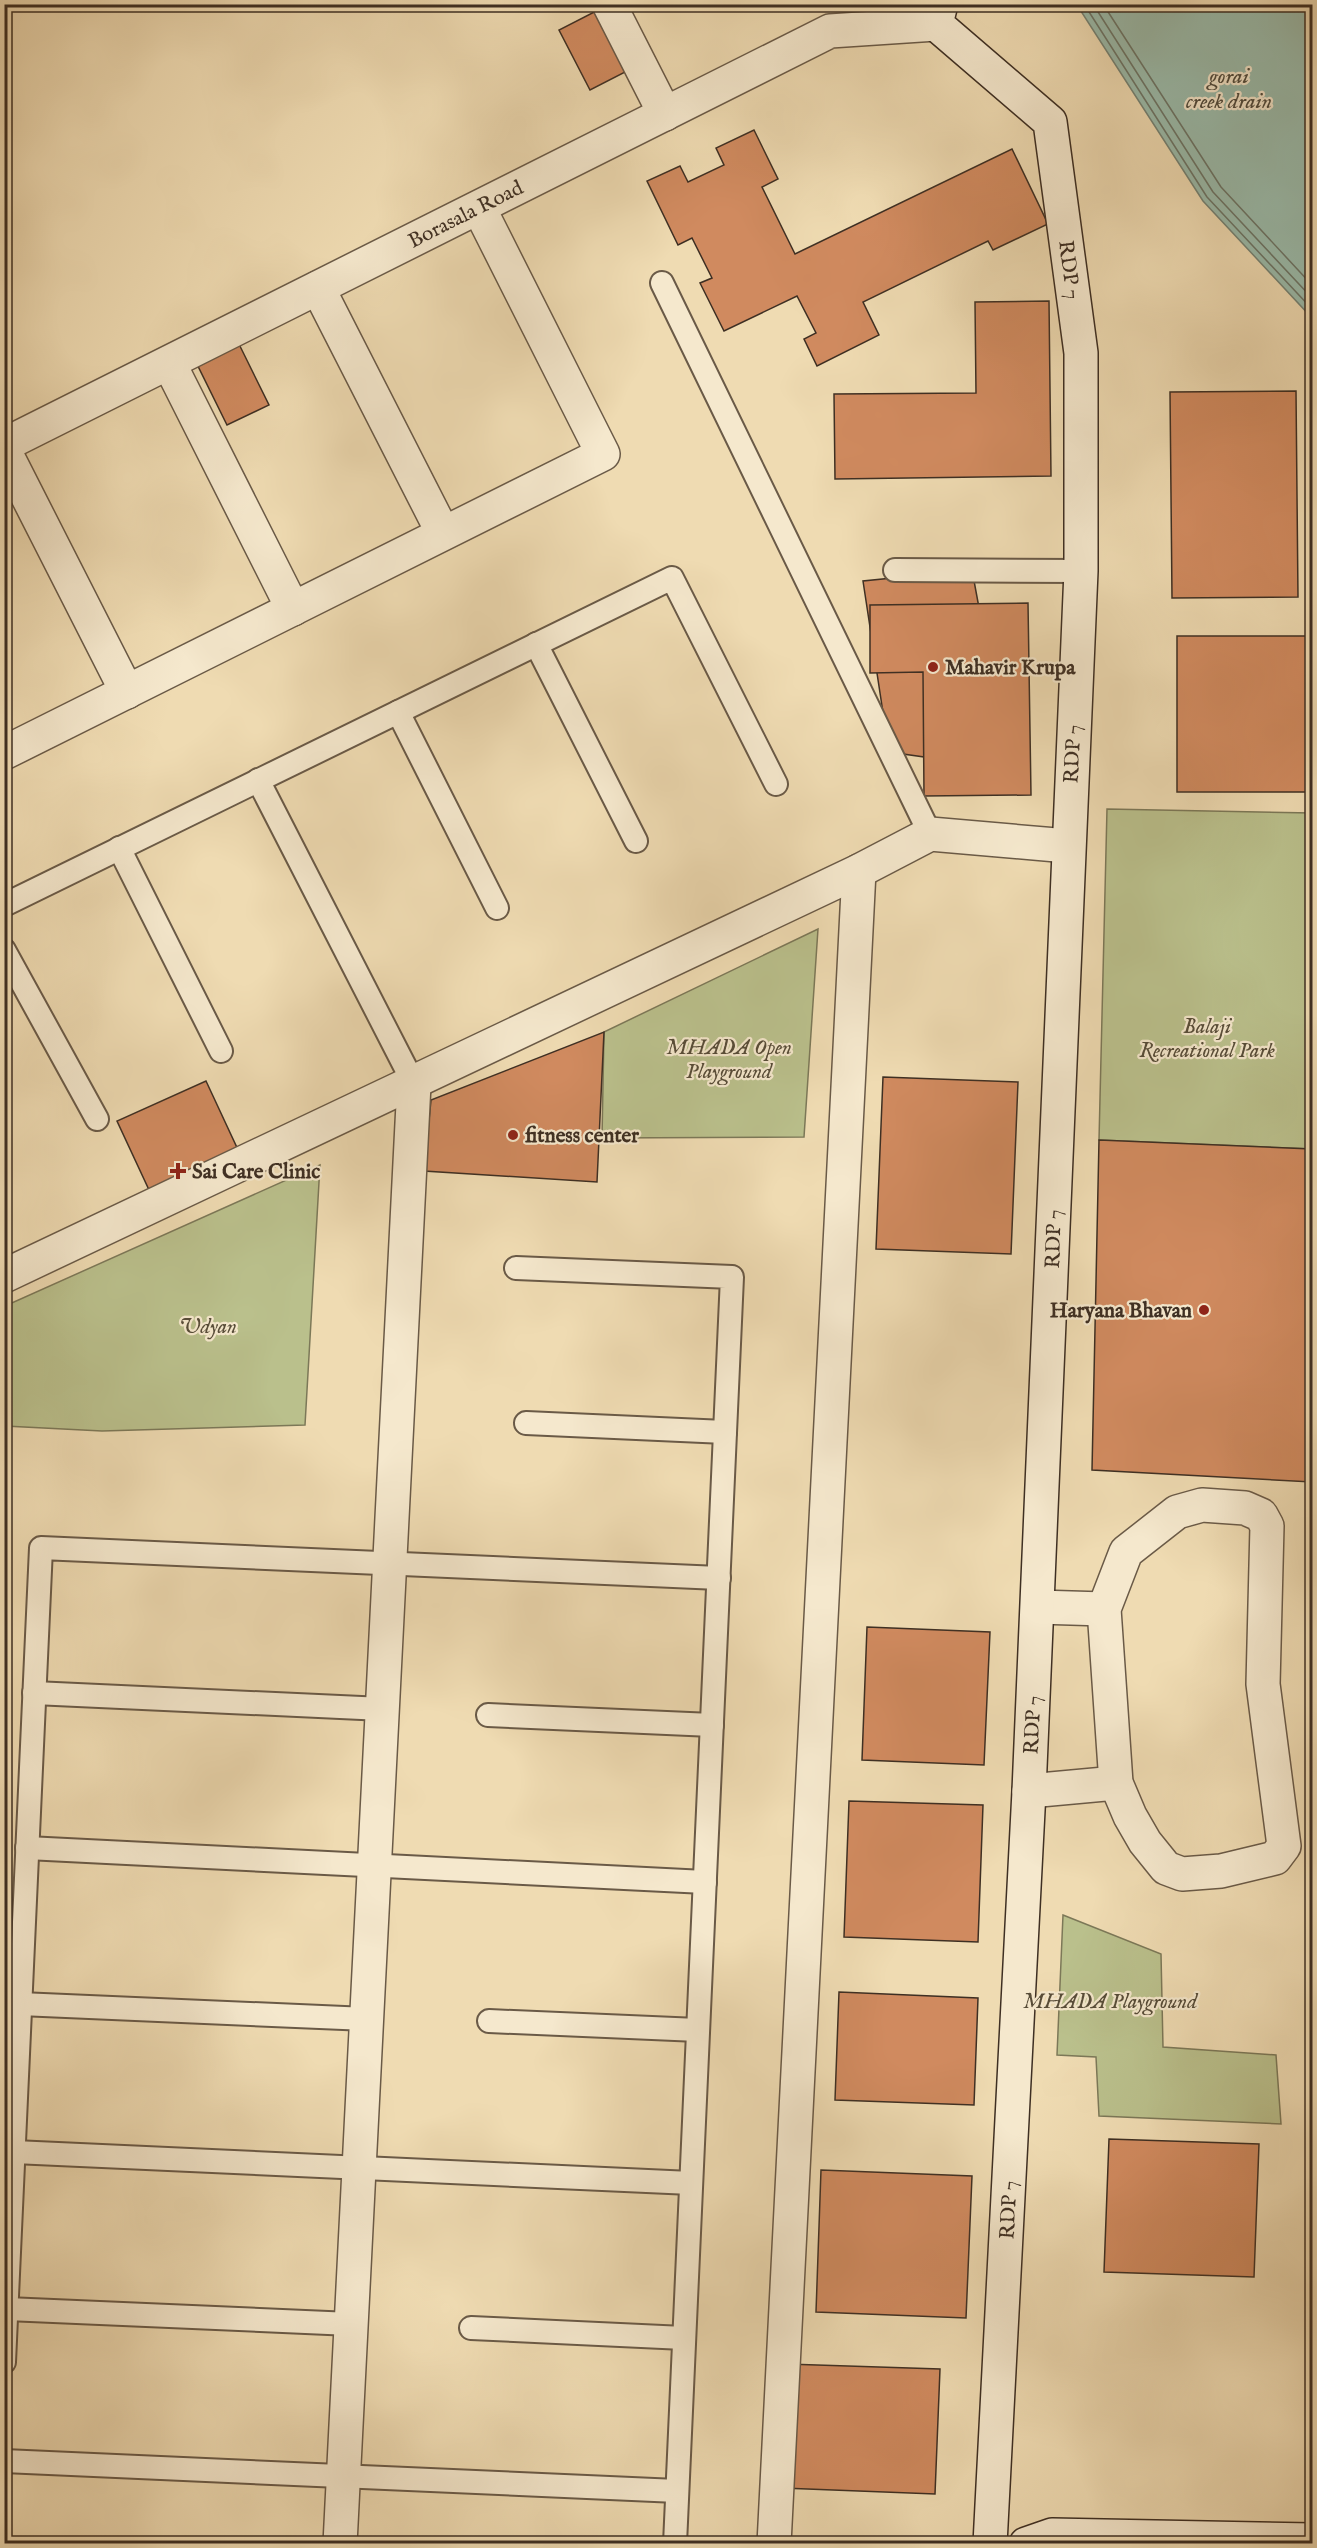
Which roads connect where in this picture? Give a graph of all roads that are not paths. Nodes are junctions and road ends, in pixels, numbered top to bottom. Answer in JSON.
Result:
{"nodes":[{"id":1,"x":609,"y":4,"type":"edge"},
{"id":2,"x":939,"y":14,"type":"edge"},
{"id":3,"x":665,"y":114,"type":"junction"},
{"id":4,"x":479,"y":208,"type":"junction"},
{"id":5,"x":662,"y":284,"type":"dead end"},
{"id":6,"x":318,"y":288,"type":"junction"},
{"id":7,"x":169,"y":363,"type":"junction"},
{"id":8,"x":4,"y":447,"type":"edge"},
{"id":9,"x":442,"y":533,"type":"junction"},
{"id":10,"x":895,"y":570,"type":"dead end"},
{"id":11,"x":1081,"y":571,"type":"junction"},
{"id":12,"x":293,"y":609,"type":"junction"},
{"id":13,"x":536,"y":644,"type":"junction"},
{"id":14,"x":127,"y":692,"type":"junction"},
{"id":15,"x":398,"y":712,"type":"junction"},
{"id":16,"x":4,"y":753,"type":"edge"},
{"id":17,"x":258,"y":780,"type":"junction"},
{"id":18,"x":776,"y":784,"type":"dead end"},
{"id":19,"x":930,"y":834,"type":"junction"},
{"id":20,"x":636,"y":841,"type":"dead end"},
{"id":21,"x":1068,"y":846,"type":"junction"},
{"id":22,"x":119,"y":848,"type":"junction"},
{"id":23,"x":859,"y":871,"type":"junction"},
{"id":24,"x":4,"y":905,"type":"edge"},
{"id":25,"x":497,"y":908,"type":"dead end"},
{"id":26,"x":4,"y":950,"type":"edge"},
{"id":27,"x":221,"y":1051,"type":"dead end"},
{"id":28,"x":414,"y":1084,"type":"junction"},
{"id":29,"x":97,"y":1119,"type":"dead end"},
{"id":30,"x":516,"y":1268,"type":"dead end"},
{"id":31,"x":4,"y":1276,"type":"edge"},
{"id":32,"x":526,"y":1423,"type":"dead end"},
{"id":33,"x":725,"y":1432,"type":"junction"},
{"id":34,"x":390,"y":1564,"type":"junction"},
{"id":35,"x":719,"y":1578,"type":"junction"},
{"id":36,"x":1038,"y":1607,"type":"junction"},
{"id":37,"x":1104,"y":1609,"type":"junction"},
{"id":38,"x":34,"y":1693,"type":"junction"},
{"id":39,"x":383,"y":1709,"type":"junction"},
{"id":40,"x":488,"y":1714,"type":"dead end"},
{"id":41,"x":712,"y":1725,"type":"junction"},
{"id":42,"x":1116,"y":1783,"type":"junction"},
{"id":43,"x":1029,"y":1791,"type":"junction"},
{"id":44,"x":27,"y":1848,"type":"junction"},
{"id":45,"x":374,"y":1865,"type":"junction"},
{"id":46,"x":705,"y":1882,"type":"junction"},
{"id":47,"x":20,"y":2004,"type":"junction"},
{"id":48,"x":367,"y":2019,"type":"junction"},
{"id":49,"x":489,"y":2021,"type":"dead end"},
{"id":50,"x":698,"y":2030,"type":"junction"},
{"id":51,"x":14,"y":2152,"type":"junction"},
{"id":52,"x":360,"y":2168,"type":"junction"},
{"id":53,"x":691,"y":2183,"type":"junction"},
{"id":54,"x":7,"y":2309,"type":"junction"},
{"id":55,"x":351,"y":2324,"type":"junction"},
{"id":56,"x":471,"y":2328,"type":"dead end"},
{"id":57,"x":684,"y":2338,"type":"junction"},
{"id":58,"x":4,"y":2362,"type":"edge"},
{"id":59,"x":4,"y":2461,"type":"edge"},
{"id":60,"x":344,"y":2476,"type":"junction"},
{"id":61,"x":677,"y":2491,"type":"junction"},
{"id":62,"x":1312,"y":2540,"type":"edge"},
{"id":63,"x":340,"y":2544,"type":"edge"},
{"id":64,"x":675,"y":2544,"type":"edge"},
{"id":65,"x":774,"y":2544,"type":"edge"},
{"id":66,"x":990,"y":2544,"type":"edge"},
{"id":67,"x":1026,"y":2544,"type":"edge"}],
"edges":[{"from":1,"to":3,"type":"street"},
{"from":2,"to":3,"type":"street","name":"Borasala Road"},
{"from":2,"to":11,"type":"street","name":"RDP 7"},
{"from":3,"to":4,"type":"street","name":"Borasala Road"},
{"from":4,"to":6,"type":"street","name":"Borasala Road"},
{"from":4,"to":9,"type":"street"},
{"from":5,"to":19,"type":"lane"},
{"from":6,"to":7,"type":"street","name":"Borasala Road"},
{"from":6,"to":9,"type":"street"},
{"from":7,"to":8,"type":"street","name":"Borasala Road"},
{"from":7,"to":12,"type":"street"},
{"from":8,"to":14,"type":"street"},
{"from":9,"to":12,"type":"street"},
{"from":10,"to":11,"type":"lane"},
{"from":11,"to":21,"type":"street","name":"RDP 7"},
{"from":12,"to":14,"type":"street"},
{"from":13,"to":15,"type":"lane"},
{"from":13,"to":18,"type":"lane"},
{"from":13,"to":20,"type":"lane"},
{"from":14,"to":16,"type":"street"},
{"from":15,"to":17,"type":"lane"},
{"from":15,"to":25,"type":"lane"},
{"from":17,"to":22,"type":"lane"},
{"from":17,"to":28,"type":"lane"},
{"from":19,"to":21,"type":"street"},
{"from":19,"to":23,"type":"street"},
{"from":21,"to":36,"type":"street","name":"RDP 7"},
{"from":22,"to":24,"type":"lane"},
{"from":22,"to":27,"type":"lane"},
{"from":23,"to":28,"type":"street"},
{"from":23,"to":65,"type":"street"},
{"from":26,"to":29,"type":"lane"},
{"from":28,"to":31,"type":"street"},
{"from":28,"to":34,"type":"street"},
{"from":30,"to":33,"type":"lane"},
{"from":32,"to":33,"type":"lane"},
{"from":33,"to":35,"type":"lane"},
{"from":34,"to":35,"type":"lane"},
{"from":34,"to":38,"type":"lane"},
{"from":34,"to":39,"type":"street"},
{"from":35,"to":41,"type":"lane"},
{"from":36,"to":37,"type":"street"},
{"from":36,"to":43,"type":"street","name":"RDP 7"},
{"from":37,"to":42,"type":"street"},
{"from":37,"to":42,"type":"street"},
{"from":38,"to":39,"type":"lane"},
{"from":38,"to":44,"type":"lane"},
{"from":39,"to":45,"type":"street"},
{"from":40,"to":41,"type":"lane"},
{"from":41,"to":46,"type":"lane"},
{"from":42,"to":43,"type":"street"},
{"from":43,"to":66,"type":"street","name":"RDP 7"},
{"from":44,"to":45,"type":"lane"},
{"from":44,"to":47,"type":"lane"},
{"from":45,"to":46,"type":"lane"},
{"from":45,"to":48,"type":"street"},
{"from":46,"to":50,"type":"lane"},
{"from":47,"to":48,"type":"lane"},
{"from":47,"to":51,"type":"lane"},
{"from":48,"to":52,"type":"street"},
{"from":49,"to":50,"type":"lane"},
{"from":50,"to":53,"type":"lane"},
{"from":51,"to":52,"type":"lane"},
{"from":51,"to":54,"type":"lane"},
{"from":52,"to":53,"type":"lane"},
{"from":52,"to":55,"type":"street"},
{"from":53,"to":57,"type":"lane"},
{"from":54,"to":55,"type":"lane"},
{"from":54,"to":58,"type":"lane"},
{"from":55,"to":60,"type":"street"},
{"from":56,"to":57,"type":"lane"},
{"from":57,"to":61,"type":"lane"},
{"from":59,"to":60,"type":"lane"},
{"from":60,"to":61,"type":"lane"},
{"from":60,"to":63,"type":"street"},
{"from":61,"to":64,"type":"lane"},
{"from":62,"to":67,"type":"street"}]}
